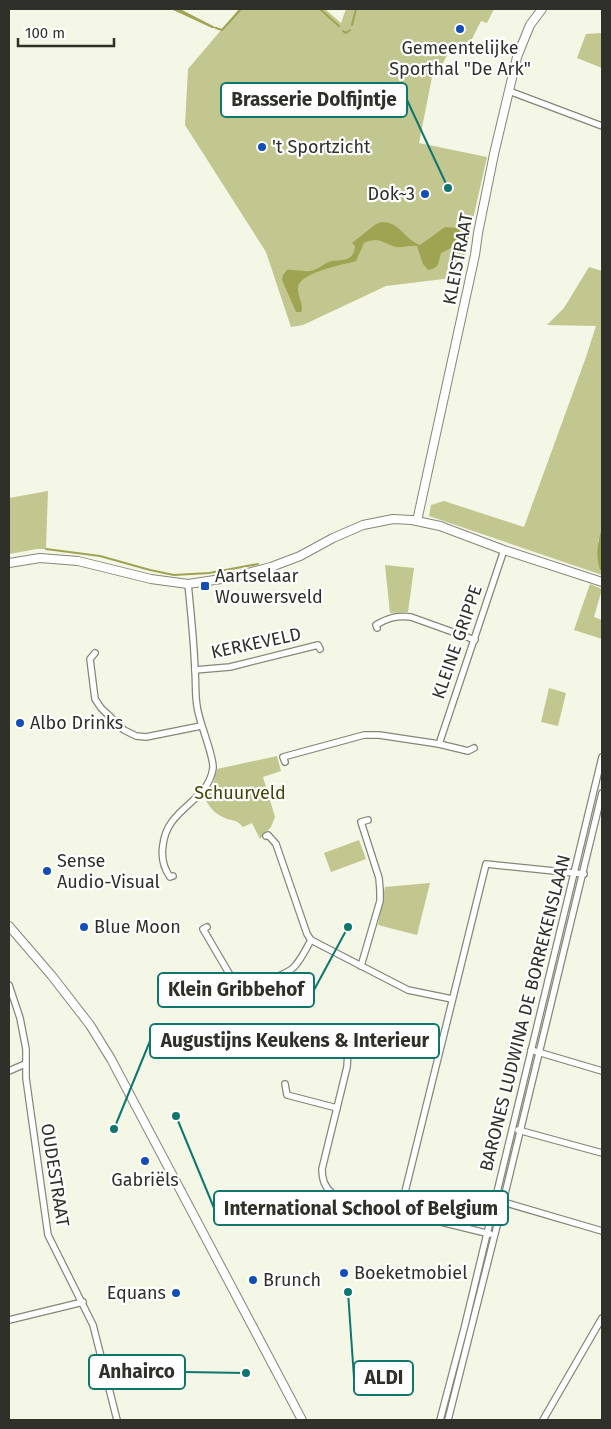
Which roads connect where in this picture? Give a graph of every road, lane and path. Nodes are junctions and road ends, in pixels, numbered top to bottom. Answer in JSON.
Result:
{"nodes":[{"id":1,"x":538,"y":10,"type":"edge"},
{"id":2,"x":508,"y":91,"type":"junction"},
{"id":3,"x":602,"y":126,"type":"edge"},
{"id":4,"x":417,"y":521,"type":"junction"},
{"id":5,"x":504,"y":550,"type":"junction"},
{"id":6,"x":9,"y":562,"type":"edge"},
{"id":7,"x":602,"y":582,"type":"edge"},
{"id":8,"x":188,"y":584,"type":"junction"},
{"id":9,"x":377,"y":628,"type":"dead end"},
{"id":10,"x":475,"y":640,"type":"junction"},
{"id":11,"x":320,"y":649,"type":"dead end"},
{"id":12,"x":95,"y":653,"type":"dead end"},
{"id":13,"x":195,"y":670,"type":"junction"},
{"id":14,"x":201,"y":726,"type":"junction"},
{"id":15,"x":439,"y":744,"type":"junction"},
{"id":16,"x":474,"y":748,"type":"dead end"},
{"id":17,"x":602,"y":757,"type":"edge"},
{"id":18,"x":285,"y":762,"type":"dead end"},
{"id":19,"x":602,"y":793,"type":"edge"},
{"id":20,"x":592,"y":798,"type":"junction"},
{"id":21,"x":601,"y":800,"type":"edge"},
{"id":22,"x":368,"y":820,"type":"dead end"},
{"id":23,"x":266,"y":836,"type":"dead end"},
{"id":24,"x":575,"y":873,"type":"junction"},
{"id":25,"x":584,"y":874,"type":"junction"},
{"id":26,"x":173,"y":876,"type":"dead end"},
{"id":27,"x":206,"y":927,"type":"dead end"},
{"id":28,"x":10,"y":930,"type":"edge"},
{"id":29,"x":311,"y":940,"type":"junction"},
{"id":30,"x":361,"y":966,"type":"junction"},
{"id":31,"x":9,"y":985,"type":"edge"},
{"id":32,"x":452,"y":999,"type":"junction"},
{"id":33,"x":532,"y":1050,"type":"junction"},
{"id":34,"x":348,"y":1051,"type":"dead end"},
{"id":35,"x":540,"y":1053,"type":"junction"},
{"id":36,"x":25,"y":1064,"type":"junction"},
{"id":37,"x":9,"y":1071,"type":"edge"},
{"id":38,"x":602,"y":1071,"type":"edge"},
{"id":39,"x":285,"y":1084,"type":"dead end"},
{"id":40,"x":337,"y":1108,"type":"junction"},
{"id":41,"x":512,"y":1128,"type":"junction"},
{"id":42,"x":520,"y":1131,"type":"junction"},
{"id":43,"x":602,"y":1153,"type":"edge"},
{"id":44,"x":503,"y":1202,"type":"junction"},
{"id":45,"x":400,"y":1212,"type":"junction"},
{"id":46,"x":602,"y":1231,"type":"edge"},
{"id":47,"x":488,"y":1233,"type":"junction"},
{"id":48,"x":495,"y":1235,"type":"junction"},
{"id":49,"x":83,"y":1302,"type":"junction"},
{"id":50,"x":602,"y":1318,"type":"edge"},
{"id":51,"x":9,"y":1320,"type":"edge"},
{"id":52,"x":117,"y":1420,"type":"edge"},
{"id":53,"x":302,"y":1420,"type":"edge"},
{"id":54,"x":440,"y":1420,"type":"edge"},
{"id":55,"x":448,"y":1420,"type":"edge"},
{"id":56,"x":543,"y":1420,"type":"edge"}],
"edges":[{"from":1,"to":2,"type":"street","name":"KLEISTRAAT"},
{"from":2,"to":3,"type":"street"},
{"from":2,"to":4,"type":"street","name":"KLEISTRAAT"},
{"from":4,"to":5,"type":"street"},
{"from":4,"to":8,"type":"street"},
{"from":5,"to":7,"type":"street"},
{"from":5,"to":10,"type":"street","name":"KLEINE GRIPPE"},
{"from":6,"to":8,"type":"street"},
{"from":8,"to":13,"type":"street"},
{"from":9,"to":10,"type":"street"},
{"from":10,"to":15,"type":"street","name":"KLEINE GRIPPE"},
{"from":11,"to":13,"type":"street","name":"KERKEVELD"},
{"from":12,"to":14,"type":"street"},
{"from":13,"to":14,"type":"street"},
{"from":14,"to":26,"type":"street"},
{"from":15,"to":16,"type":"street"},
{"from":15,"to":18,"type":"street"},
{"from":17,"to":20,"type":"street","name":"BARONES LUDWINA DE BORREKENSLAAN"},
{"from":19,"to":21,"type":"street","name":"BARONES LUDWINA DE BORREKENSLAAN"},
{"from":20,"to":21,"type":"street"},
{"from":20,"to":24,"type":"street","name":"BARONES LUDWINA DE BORREKENSLAAN"},
{"from":21,"to":25,"type":"street","name":"BARONES LUDWINA DE BORREKENSLAAN"},
{"from":22,"to":30,"type":"street"},
{"from":23,"to":29,"type":"street"},
{"from":24,"to":25,"type":"street"},
{"from":24,"to":32,"type":"street"},
{"from":24,"to":33,"type":"street","name":"BARONES LUDWINA DE BORREKENSLAAN"},
{"from":25,"to":35,"type":"street","name":"BARONES LUDWINA DE BORREKENSLAAN"},
{"from":27,"to":29,"type":"street"},
{"from":28,"to":53,"type":"street"},
{"from":29,"to":30,"type":"street"},
{"from":30,"to":32,"type":"street"},
{"from":31,"to":36,"type":"street","name":"OUDESTRAAT"},
{"from":32,"to":45,"type":"street"},
{"from":33,"to":35,"type":"street"},
{"from":33,"to":41,"type":"street","name":"BARONES LUDWINA DE BORREKENSLAAN"},
{"from":34,"to":40,"type":"street"},
{"from":35,"to":38,"type":"street"},
{"from":35,"to":42,"type":"street","name":"BARONES LUDWINA DE BORREKENSLAAN"},
{"from":36,"to":37,"type":"street"},
{"from":36,"to":49,"type":"street","name":"OUDESTRAAT"},
{"from":39,"to":40,"type":"street"},
{"from":40,"to":45,"type":"street"},
{"from":41,"to":42,"type":"street"},
{"from":41,"to":47,"type":"street","name":"BARONES LUDWINA DE BORREKENSLAAN"},
{"from":42,"to":43,"type":"street"},
{"from":42,"to":44,"type":"street","name":"BARONES LUDWINA DE BORREKENSLAAN"},
{"from":44,"to":46,"type":"street"},
{"from":44,"to":48,"type":"street","name":"BARONES LUDWINA DE BORREKENSLAAN"},
{"from":45,"to":47,"type":"street"},
{"from":47,"to":48,"type":"street"},
{"from":47,"to":54,"type":"street","name":"BARONES LUDWINA DE BORREKENSLAAN"},
{"from":48,"to":55,"type":"street","name":"BARONES LUDWINA DE BORREKENSLAAN"},
{"from":49,"to":51,"type":"street"},
{"from":49,"to":52,"type":"street","name":"OUDESTRAAT"},
{"from":50,"to":56,"type":"street"}]}
